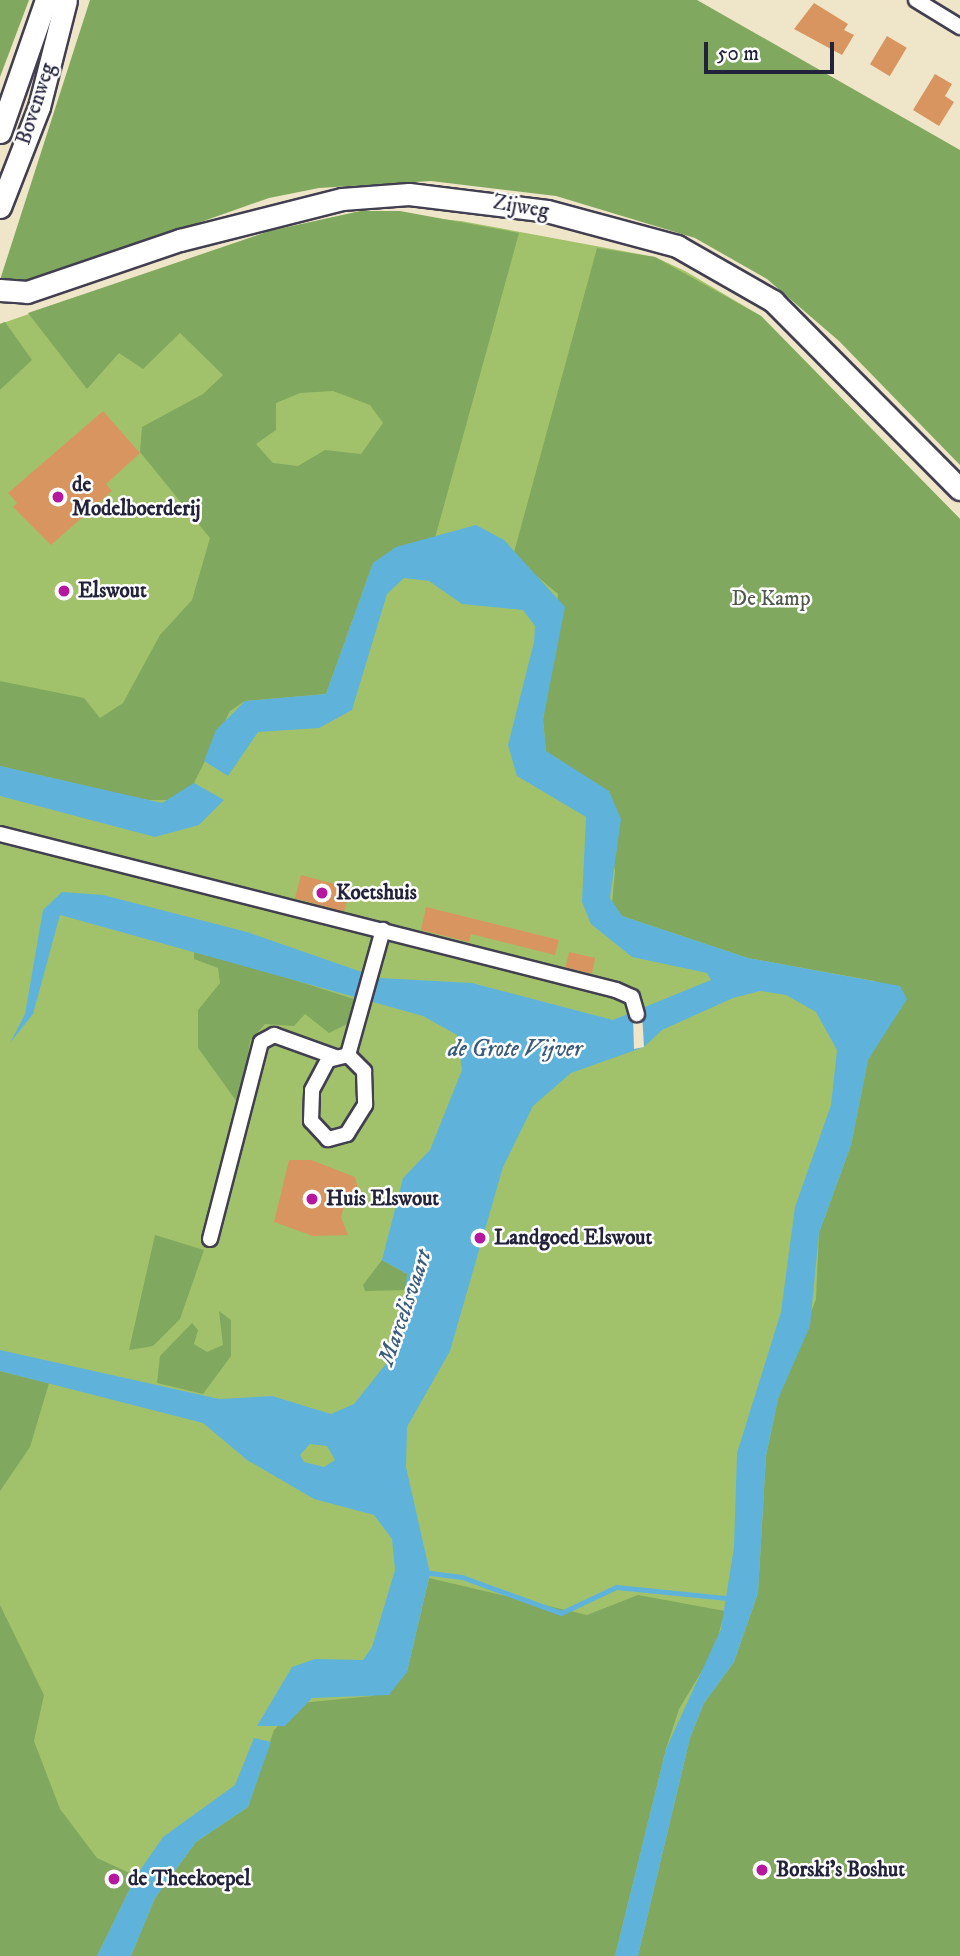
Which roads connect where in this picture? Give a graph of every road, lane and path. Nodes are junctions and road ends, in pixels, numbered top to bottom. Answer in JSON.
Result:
{"nodes":[{"id":1,"x":46,"y":0,"type":"edge"},
{"id":2,"x":66,"y":0,"type":"edge"},
{"id":3,"x":916,"y":0,"type":"edge"},
{"id":4,"x":960,"y":27,"type":"edge"},
{"id":5,"x":0,"y":132,"type":"edge"},
{"id":6,"x":0,"y":206,"type":"edge"},
{"id":7,"x":0,"y":290,"type":"edge"},
{"id":8,"x":960,"y":489,"type":"edge"},
{"id":9,"x":0,"y":834,"type":"edge"},
{"id":10,"x":383,"y":930,"type":"junction"},
{"id":11,"x":637,"y":1014,"type":"dead end"},
{"id":12,"x":342,"y":1056,"type":"junction"},
{"id":13,"x":210,"y":1239,"type":"dead end"}],
"edges":[{"from":1,"to":5,"type":"street","name":"Bovenweg"},
{"from":2,"to":6,"type":"street","name":"Bovenweg"},
{"from":3,"to":4,"type":"street"},
{"from":7,"to":8,"type":"street","name":"Zijweg"},
{"from":9,"to":10,"type":"street"},
{"from":10,"to":11,"type":"street"},
{"from":10,"to":12,"type":"street"},
{"from":12,"to":12,"type":"street"},
{"from":12,"to":13,"type":"street"}]}
